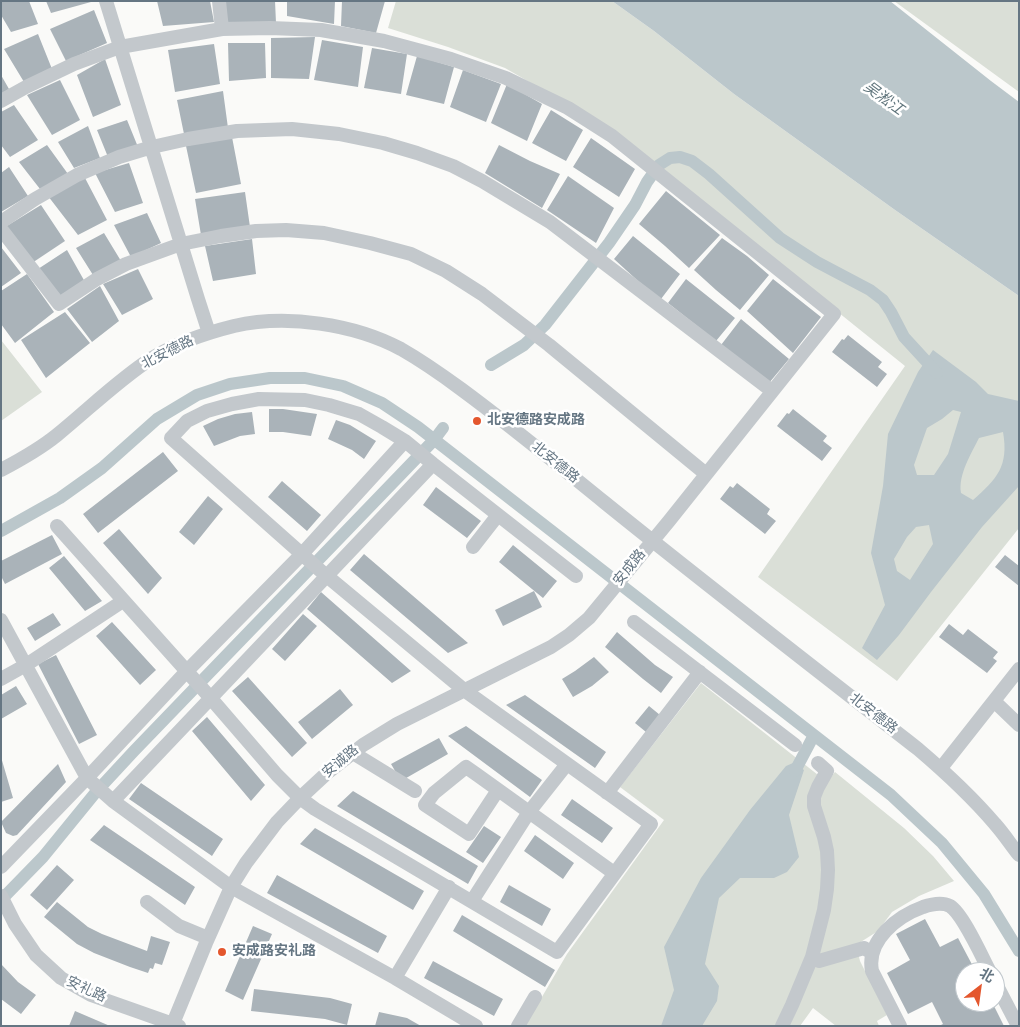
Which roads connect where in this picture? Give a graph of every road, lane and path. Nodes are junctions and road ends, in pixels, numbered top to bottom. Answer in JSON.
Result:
{"nodes":[{"id":1,"x":106,"y":1,"type":"edge"},
{"id":2,"x":219,"y":1,"type":"edge"},
{"id":3,"x":222,"y":29,"type":"junction"},
{"id":4,"x":120,"y":47,"type":"junction"},
{"id":5,"x":1,"y":101,"type":"edge"},
{"id":6,"x":152,"y":147,"type":"junction"},
{"id":7,"x":1,"y":222,"type":"edge"},
{"id":8,"x":1,"y":229,"type":"edge"},
{"id":9,"x":181,"y":244,"type":"junction"},
{"id":10,"x":209,"y":333,"type":"junction"},
{"id":11,"x":772,"y":391,"type":"junction"},
{"id":12,"x":409,"y":444,"type":"junction"},
{"id":13,"x":430,"y":462,"type":"junction"},
{"id":14,"x":1,"y":470,"type":"edge"},
{"id":15,"x":706,"y":474,"type":"junction"},
{"id":16,"x":498,"y":515,"type":"junction"},
{"id":17,"x":57,"y":526,"type":"dead end"},
{"id":18,"x":652,"y":541,"type":"junction"},
{"id":19,"x":473,"y":547,"type":"dead end"},
{"id":20,"x":304,"y":556,"type":"junction"},
{"id":21,"x":324,"y":574,"type":"junction"},
{"id":22,"x":576,"y":576,"type":"dead end"},
{"id":23,"x":608,"y":595,"type":"joint"},
{"id":24,"x":123,"y":601,"type":"junction"},
{"id":25,"x":1,"y":620,"type":"edge"},
{"id":26,"x":634,"y":622,"type":"dead end"},
{"id":27,"x":26,"y":664,"type":"junction"},
{"id":28,"x":1019,"y":669,"type":"edge"},
{"id":29,"x":700,"y":672,"type":"junction"},
{"id":30,"x":188,"y":674,"type":"junction"},
{"id":31,"x":1,"y":679,"type":"edge"},
{"id":32,"x":464,"y":690,"type":"junction"},
{"id":33,"x":209,"y":697,"type":"junction"},
{"id":34,"x":994,"y":701,"type":"junction"},
{"id":35,"x":1019,"y":725,"type":"edge"},
{"id":36,"x":795,"y":745,"type":"dead end"},
{"id":37,"x":353,"y":752,"type":"junction"},
{"id":38,"x":818,"y":763,"type":"dead end"},
{"id":39,"x":566,"y":764,"type":"junction"},
{"id":40,"x":941,"y":768,"type":"junction"},
{"id":41,"x":89,"y":780,"type":"junction"},
{"id":42,"x":498,"y":790,"type":"junction"},
{"id":43,"x":415,"y":791,"type":"dead end"},
{"id":44,"x":608,"y":793,"type":"junction"},
{"id":45,"x":110,"y":798,"type":"junction"},
{"id":46,"x":300,"y":798,"type":"junction"},
{"id":47,"x":529,"y":812,"type":"junction"},
{"id":48,"x":1019,"y":855,"type":"edge"},
{"id":49,"x":1,"y":867,"type":"edge"},
{"id":50,"x":614,"y":873,"type":"junction"},
{"id":51,"x":231,"y":887,"type":"junction"},
{"id":52,"x":449,"y":887,"type":"junction"},
{"id":53,"x":1,"y":896,"type":"edge"},
{"id":54,"x":472,"y":901,"type":"junction"},
{"id":55,"x":147,"y":902,"type":"dead end"},
{"id":56,"x":208,"y":938,"type":"junction"},
{"id":57,"x":872,"y":953,"type":"junction"},
{"id":58,"x":812,"y":957,"type":"junction"},
{"id":59,"x":985,"y":962,"type":"edge"},
{"id":60,"x":395,"y":978,"type":"junction"},
{"id":61,"x":535,"y":997,"type":"dead end"},
{"id":62,"x":1005,"y":1001,"type":"edge"},
{"id":63,"x":174,"y":1025,"type":"edge"},
{"id":64,"x":476,"y":1026,"type":"edge"},
{"id":65,"x":518,"y":1026,"type":"edge"},
{"id":66,"x":782,"y":1026,"type":"edge"},
{"id":67,"x":900,"y":1026,"type":"edge"},
{"id":68,"x":1018,"y":1026,"type":"edge"}],
"edges":[{"from":1,"to":4,"type":"street"},
{"from":2,"to":3,"type":"street"},
{"from":3,"to":4,"type":"street"},
{"from":3,"to":11,"type":"street","name":"安成路"},
{"from":4,"to":5,"type":"street"},
{"from":4,"to":6,"type":"street"},
{"from":6,"to":7,"type":"street"},
{"from":6,"to":9,"type":"street"},
{"from":6,"to":11,"type":"street"},
{"from":8,"to":9,"type":"street"},
{"from":9,"to":10,"type":"street"},
{"from":9,"to":15,"type":"street"},
{"from":10,"to":14,"type":"street","name":"北安德路"},
{"from":10,"to":18,"type":"street","name":"北安德路"},
{"from":11,"to":15,"type":"street","name":"安成路"},
{"from":12,"to":13,"type":"street"},
{"from":12,"to":20,"type":"street"},
{"from":12,"to":20,"type":"street"},
{"from":13,"to":16,"type":"street"},
{"from":13,"to":21,"type":"street"},
{"from":15,"to":18,"type":"street","name":"安成路"},
{"from":16,"to":19,"type":"street"},
{"from":16,"to":22,"type":"street"},
{"from":17,"to":24,"type":"street"},
{"from":18,"to":23,"type":"street","name":"安成路"},
{"from":18,"to":40,"type":"street","name":"北安德路"},
{"from":20,"to":21,"type":"street"},
{"from":20,"to":30,"type":"street"},
{"from":21,"to":32,"type":"street"},
{"from":21,"to":33,"type":"street"},
{"from":23,"to":32,"type":"street","name":"安诚路"},
{"from":24,"to":27,"type":"street"},
{"from":24,"to":30,"type":"street"},
{"from":25,"to":27,"type":"street"},
{"from":26,"to":29,"type":"street"},
{"from":27,"to":31,"type":"street"},
{"from":27,"to":41,"type":"street"},
{"from":28,"to":34,"type":"street"},
{"from":29,"to":36,"type":"street"},
{"from":29,"to":44,"type":"street"},
{"from":30,"to":33,"type":"street"},
{"from":30,"to":41,"type":"street"},
{"from":32,"to":37,"type":"street","name":"安诚路"},
{"from":32,"to":39,"type":"street"},
{"from":33,"to":45,"type":"street"},
{"from":33,"to":46,"type":"street"},
{"from":34,"to":35,"type":"street"},
{"from":34,"to":40,"type":"street"},
{"from":37,"to":43,"type":"street"},
{"from":37,"to":46,"type":"street","name":"安诚路"},
{"from":38,"to":58,"type":"street"},
{"from":39,"to":44,"type":"street"},
{"from":39,"to":47,"type":"street"},
{"from":40,"to":48,"type":"street","name":"北安德路"},
{"from":41,"to":45,"type":"street"},
{"from":41,"to":49,"type":"street"},
{"from":42,"to":42,"type":"street"},
{"from":42,"to":47,"type":"street"},
{"from":44,"to":50,"type":"street"},
{"from":45,"to":51,"type":"street"},
{"from":46,"to":51,"type":"street","name":"安诚路"},
{"from":46,"to":52,"type":"street"},
{"from":47,"to":50,"type":"street"},
{"from":47,"to":54,"type":"street"},
{"from":50,"to":54,"type":"street"},
{"from":51,"to":56,"type":"street","name":"安诚路"},
{"from":51,"to":60,"type":"street"},
{"from":52,"to":54,"type":"street"},
{"from":52,"to":60,"type":"street"},
{"from":53,"to":63,"type":"street","name":"安礼路"},
{"from":55,"to":56,"type":"street"},
{"from":56,"to":63,"type":"street","name":"安诚路"},
{"from":57,"to":58,"type":"street"},
{"from":57,"to":59,"type":"street"},
{"from":57,"to":67,"type":"street"},
{"from":58,"to":66,"type":"street"},
{"from":60,"to":64,"type":"street"},
{"from":61,"to":65,"type":"street"},
{"from":62,"to":68,"type":"street"}]}
